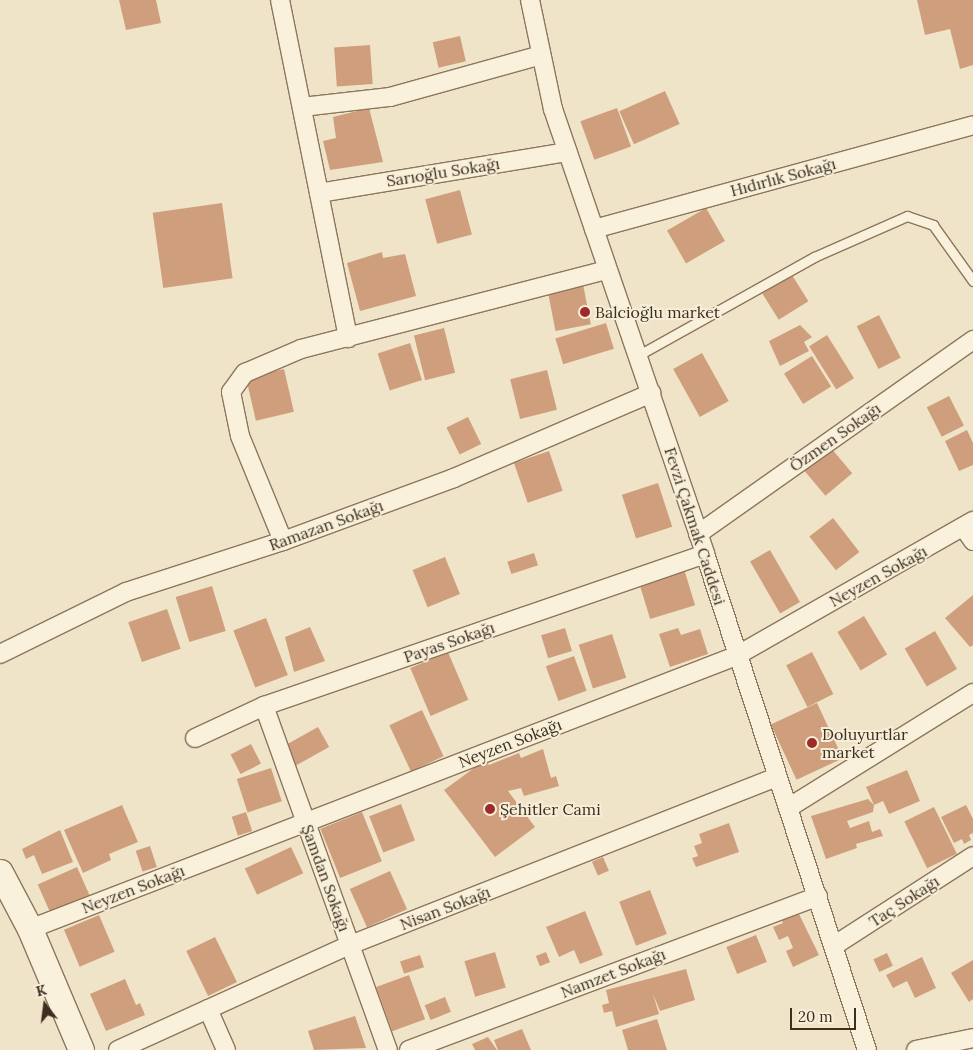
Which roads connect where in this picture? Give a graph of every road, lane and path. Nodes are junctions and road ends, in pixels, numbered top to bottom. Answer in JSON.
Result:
{"nodes":[{"id":1,"x":280,"y":0,"type":"edge"},
{"id":2,"x":530,"y":0,"type":"edge"},
{"id":3,"x":541,"y":55,"type":"junction"},
{"id":4,"x":302,"y":107,"type":"junction"},
{"id":5,"x":973,"y":125,"type":"edge"},
{"id":6,"x":568,"y":152,"type":"junction"},
{"id":7,"x":319,"y":193,"type":"junction"},
{"id":8,"x":594,"y":228,"type":"junction"},
{"id":9,"x":606,"y":270,"type":"junction"},
{"id":10,"x":973,"y":281,"type":"edge"},
{"id":11,"x":348,"y":338,"type":"junction"},
{"id":12,"x":973,"y":340,"type":"edge"},
{"id":13,"x":637,"y":356,"type":"junction"},
{"id":14,"x":651,"y":393,"type":"junction"},
{"id":15,"x":970,"y":530,"type":"edge"},
{"id":16,"x":698,"y":534,"type":"junction"},
{"id":17,"x":283,"y":541,"type":"junction"},
{"id":18,"x":705,"y":554,"type":"junction"},
{"id":19,"x":0,"y":654,"type":"edge"},
{"id":20,"x":736,"y":656,"type":"junction"},
{"id":21,"x":973,"y":693,"type":"edge"},
{"id":22,"x":264,"y":706,"type":"junction"},
{"id":23,"x":195,"y":738,"type":"dead end"},
{"id":24,"x":777,"y":777,"type":"junction"},
{"id":25,"x":788,"y":808,"type":"junction"},
{"id":26,"x":306,"y":822,"type":"junction"},
{"id":27,"x":973,"y":856,"type":"edge"},
{"id":28,"x":0,"y":872,"type":"edge"},
{"id":29,"x":818,"y":896,"type":"junction"},
{"id":30,"x":30,"y":929,"type":"junction"},
{"id":31,"x":350,"y":945,"type":"junction"},
{"id":32,"x":835,"y":945,"type":"junction"},
{"id":33,"x":208,"y":1009,"type":"junction"},
{"id":34,"x":973,"y":1038,"type":"edge"},
{"id":35,"x":80,"y":1050,"type":"edge"},
{"id":36,"x":118,"y":1050,"type":"edge"},
{"id":37,"x":226,"y":1050,"type":"edge"},
{"id":38,"x":388,"y":1050,"type":"edge"},
{"id":39,"x":408,"y":1050,"type":"edge"},
{"id":40,"x":867,"y":1050,"type":"edge"},
{"id":41,"x":916,"y":1050,"type":"edge"}],
"edges":[{"from":1,"to":4,"type":"street"},
{"from":2,"to":3,"type":"street","name":"Fevzi Çakmak Caddesi"},
{"from":3,"to":4,"type":"street"},
{"from":3,"to":6,"type":"street","name":"Fevzi Çakmak Caddesi"},
{"from":4,"to":7,"type":"street"},
{"from":5,"to":8,"type":"street","name":"Hıdırlık Sokağı"},
{"from":6,"to":7,"type":"street","name":"Sarıoğlu Sokağı"},
{"from":6,"to":8,"type":"street","name":"Fevzi Çakmak Caddesi"},
{"from":7,"to":11,"type":"street"},
{"from":8,"to":9,"type":"street","name":"Fevzi Çakmak Caddesi"},
{"from":9,"to":11,"type":"street"},
{"from":9,"to":13,"type":"street","name":"Fevzi Çakmak Caddesi"},
{"from":10,"to":13,"type":"lane"},
{"from":11,"to":17,"type":"street"},
{"from":12,"to":16,"type":"street","name":"Özmen Sokağı"},
{"from":13,"to":14,"type":"street","name":"Fevzi Çakmak Caddesi"},
{"from":14,"to":16,"type":"street","name":"Fevzi Çakmak Caddesi"},
{"from":14,"to":17,"type":"street","name":"Ramazan Sokağı"},
{"from":15,"to":20,"type":"street","name":"Neyzen Sokağı"},
{"from":16,"to":18,"type":"street","name":"Fevzi Çakmak Caddesi"},
{"from":17,"to":19,"type":"street","name":"Ramazan Sokağı"},
{"from":18,"to":20,"type":"street","name":"Fevzi Çakmak Caddesi"},
{"from":18,"to":22,"type":"street","name":"Payas Sokağı"},
{"from":20,"to":24,"type":"street","name":"Fevzi Çakmak Caddesi"},
{"from":20,"to":26,"type":"street","name":"Neyzen Sokağı"},
{"from":21,"to":25,"type":"street"},
{"from":22,"to":23,"type":"street","name":"Payas Sokağı"},
{"from":22,"to":26,"type":"street","name":"Şamdan Sokağı"},
{"from":24,"to":25,"type":"street","name":"Fevzi Çakmak Caddesi"},
{"from":24,"to":31,"type":"street","name":"Nisan Sokağı"},
{"from":25,"to":29,"type":"street","name":"Fevzi Çakmak Caddesi"},
{"from":26,"to":30,"type":"street","name":"Neyzen Sokağı"},
{"from":26,"to":31,"type":"street","name":"Şamdan Sokağı"},
{"from":27,"to":32,"type":"street","name":"Taç Sokağı"},
{"from":28,"to":30,"type":"street"},
{"from":29,"to":32,"type":"street","name":"Fevzi Çakmak Caddesi"},
{"from":29,"to":39,"type":"street","name":"Namzet Sokağı"},
{"from":30,"to":35,"type":"street"},
{"from":31,"to":33,"type":"street","name":"Nisan Sokağı"},
{"from":31,"to":38,"type":"street","name":"Şamdan Sokağı"},
{"from":32,"to":40,"type":"street","name":"Fevzi Çakmak Caddesi"},
{"from":33,"to":36,"type":"street","name":"Nisan Sokağı"},
{"from":33,"to":37,"type":"street"},
{"from":34,"to":41,"type":"street"}]}
